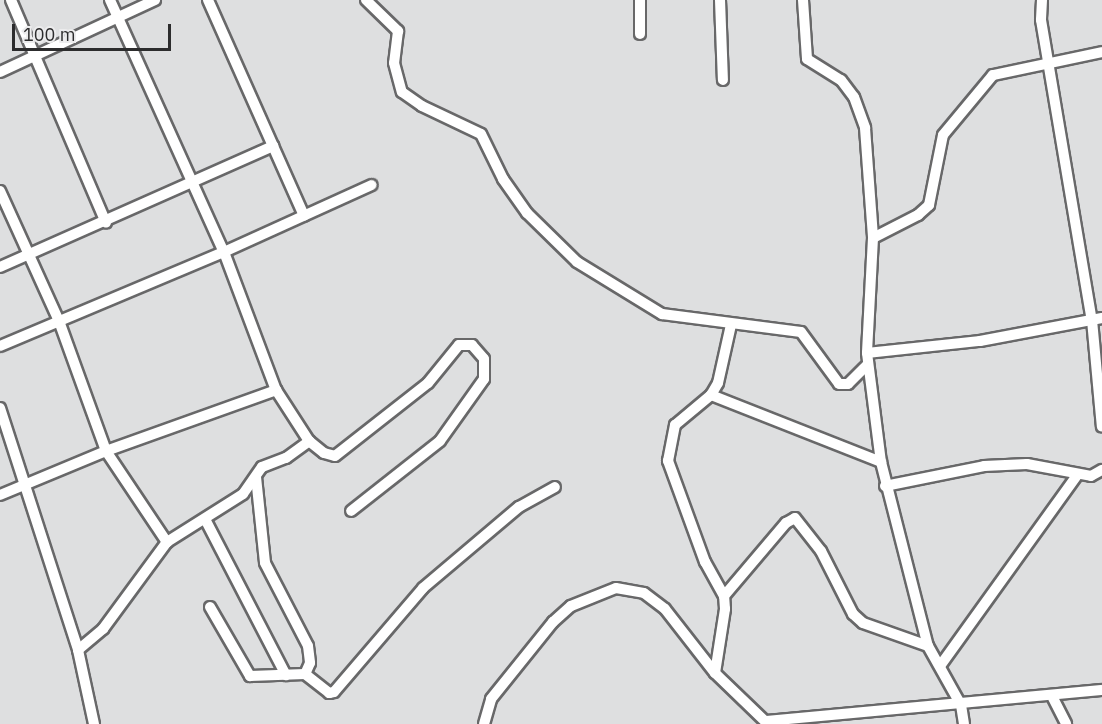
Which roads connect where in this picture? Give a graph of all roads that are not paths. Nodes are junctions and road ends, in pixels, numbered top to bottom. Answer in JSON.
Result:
{"nodes":[{"id":1,"x":11,"y":0,"type":"edge"},
{"id":2,"x":110,"y":0,"type":"edge"},
{"id":3,"x":155,"y":0,"type":"edge"},
{"id":4,"x":208,"y":0,"type":"edge"},
{"id":5,"x":366,"y":0,"type":"edge"},
{"id":6,"x":640,"y":0,"type":"edge"},
{"id":7,"x":720,"y":0,"type":"edge"},
{"id":8,"x":803,"y":0,"type":"edge"},
{"id":9,"x":1042,"y":0,"type":"edge"},
{"id":10,"x":118,"y":19,"type":"junction"},
{"id":11,"x":640,"y":34,"type":"dead end"},
{"id":12,"x":1102,"y":52,"type":"edge"},
{"id":13,"x":37,"y":57,"type":"junction"},
{"id":14,"x":1050,"y":62,"type":"junction"},
{"id":15,"x":0,"y":72,"type":"edge"},
{"id":16,"x":723,"y":80,"type":"dead end"},
{"id":17,"x":273,"y":146,"type":"junction"},
{"id":18,"x":194,"y":183,"type":"junction"},
{"id":19,"x":372,"y":185,"type":"dead end"},
{"id":20,"x":1,"y":194,"type":"edge"},
{"id":21,"x":304,"y":216,"type":"junction"},
{"id":22,"x":106,"y":223,"type":"junction"},
{"id":23,"x":873,"y":238,"type":"junction"},
{"id":24,"x":224,"y":252,"type":"junction"},
{"id":25,"x":30,"y":255,"type":"junction"},
{"id":26,"x":0,"y":267,"type":"edge"},
{"id":27,"x":1097,"y":319,"type":"edge"},
{"id":28,"x":59,"y":321,"type":"junction"},
{"id":29,"x":731,"y":326,"type":"junction"},
{"id":30,"x":0,"y":346,"type":"edge"},
{"id":31,"x":868,"y":358,"type":"junction"},
{"id":32,"x":276,"y":390,"type":"junction"},
{"id":33,"x":711,"y":395,"type":"junction"},
{"id":34,"x":0,"y":408,"type":"edge"},
{"id":35,"x":1102,"y":427,"type":"edge"},
{"id":36,"x":309,"y":441,"type":"junction"},
{"id":37,"x":106,"y":451,"type":"junction"},
{"id":38,"x":881,"y":462,"type":"junction"},
{"id":39,"x":1102,"y":470,"type":"edge"},
{"id":40,"x":1078,"y":474,"type":"junction"},
{"id":41,"x":256,"y":477,"type":"junction"},
{"id":42,"x":885,"y":486,"type":"junction"},
{"id":43,"x":26,"y":487,"type":"junction"},
{"id":44,"x":555,"y":487,"type":"dead end"},
{"id":45,"x":0,"y":495,"type":"edge"},
{"id":46,"x":351,"y":511,"type":"dead end"},
{"id":47,"x":205,"y":519,"type":"junction"},
{"id":48,"x":166,"y":542,"type":"junction"},
{"id":49,"x":724,"y":596,"type":"junction"},
{"id":50,"x":210,"y":607,"type":"dead end"},
{"id":51,"x":928,"y":646,"type":"junction"},
{"id":52,"x":78,"y":650,"type":"junction"},
{"id":53,"x":940,"y":666,"type":"junction"},
{"id":54,"x":716,"y":673,"type":"junction"},
{"id":55,"x":305,"y":674,"type":"junction"},
{"id":56,"x":286,"y":675,"type":"junction"},
{"id":57,"x":1102,"y":690,"type":"edge"},
{"id":58,"x":1053,"y":698,"type":"junction"},
{"id":59,"x":961,"y":705,"type":"junction"},
{"id":60,"x":767,"y":722,"type":"edge"},
{"id":61,"x":94,"y":724,"type":"edge"},
{"id":62,"x":484,"y":724,"type":"edge"},
{"id":63,"x":964,"y":724,"type":"edge"},
{"id":64,"x":1066,"y":724,"type":"edge"}],
"edges":[{"from":1,"to":13,"type":"street"},
{"from":2,"to":10,"type":"street"},
{"from":3,"to":10,"type":"street"},
{"from":4,"to":17,"type":"street"},
{"from":5,"to":29,"type":"street"},
{"from":6,"to":11,"type":"street"},
{"from":7,"to":16,"type":"street"},
{"from":8,"to":23,"type":"street"},
{"from":9,"to":14,"type":"street"},
{"from":10,"to":13,"type":"street"},
{"from":10,"to":18,"type":"street"},
{"from":12,"to":14,"type":"street"},
{"from":13,"to":15,"type":"street"},
{"from":13,"to":22,"type":"street"},
{"from":14,"to":23,"type":"street"},
{"from":14,"to":27,"type":"street"},
{"from":17,"to":18,"type":"street"},
{"from":17,"to":21,"type":"street"},
{"from":18,"to":22,"type":"street"},
{"from":18,"to":24,"type":"street"},
{"from":19,"to":21,"type":"street"},
{"from":20,"to":25,"type":"street"},
{"from":21,"to":24,"type":"street"},
{"from":22,"to":25,"type":"street"},
{"from":23,"to":31,"type":"street"},
{"from":24,"to":28,"type":"street"},
{"from":24,"to":32,"type":"street"},
{"from":25,"to":26,"type":"street"},
{"from":25,"to":28,"type":"street"},
{"from":27,"to":31,"type":"street"},
{"from":27,"to":35,"type":"street"},
{"from":28,"to":30,"type":"street"},
{"from":28,"to":37,"type":"street"},
{"from":29,"to":31,"type":"street"},
{"from":29,"to":33,"type":"street"},
{"from":31,"to":38,"type":"street"},
{"from":32,"to":36,"type":"street"},
{"from":32,"to":37,"type":"street"},
{"from":33,"to":38,"type":"street"},
{"from":33,"to":49,"type":"street"},
{"from":34,"to":43,"type":"street"},
{"from":36,"to":41,"type":"street"},
{"from":36,"to":46,"type":"street"},
{"from":37,"to":43,"type":"street"},
{"from":37,"to":48,"type":"street"},
{"from":38,"to":42,"type":"street"},
{"from":39,"to":40,"type":"street"},
{"from":40,"to":42,"type":"street"},
{"from":40,"to":53,"type":"street"},
{"from":41,"to":47,"type":"street"},
{"from":41,"to":55,"type":"street"},
{"from":42,"to":51,"type":"street"},
{"from":43,"to":45,"type":"street"},
{"from":43,"to":52,"type":"street"},
{"from":44,"to":55,"type":"street"},
{"from":47,"to":48,"type":"street"},
{"from":47,"to":56,"type":"street"},
{"from":48,"to":52,"type":"street"},
{"from":49,"to":51,"type":"street"},
{"from":49,"to":54,"type":"street"},
{"from":50,"to":56,"type":"street"},
{"from":51,"to":53,"type":"street"},
{"from":52,"to":61,"type":"street"},
{"from":53,"to":59,"type":"street"},
{"from":54,"to":60,"type":"street"},
{"from":54,"to":62,"type":"street"},
{"from":55,"to":56,"type":"street"},
{"from":57,"to":58,"type":"street"},
{"from":58,"to":59,"type":"street"},
{"from":58,"to":64,"type":"street"},
{"from":59,"to":60,"type":"street"},
{"from":59,"to":63,"type":"street"}]}
